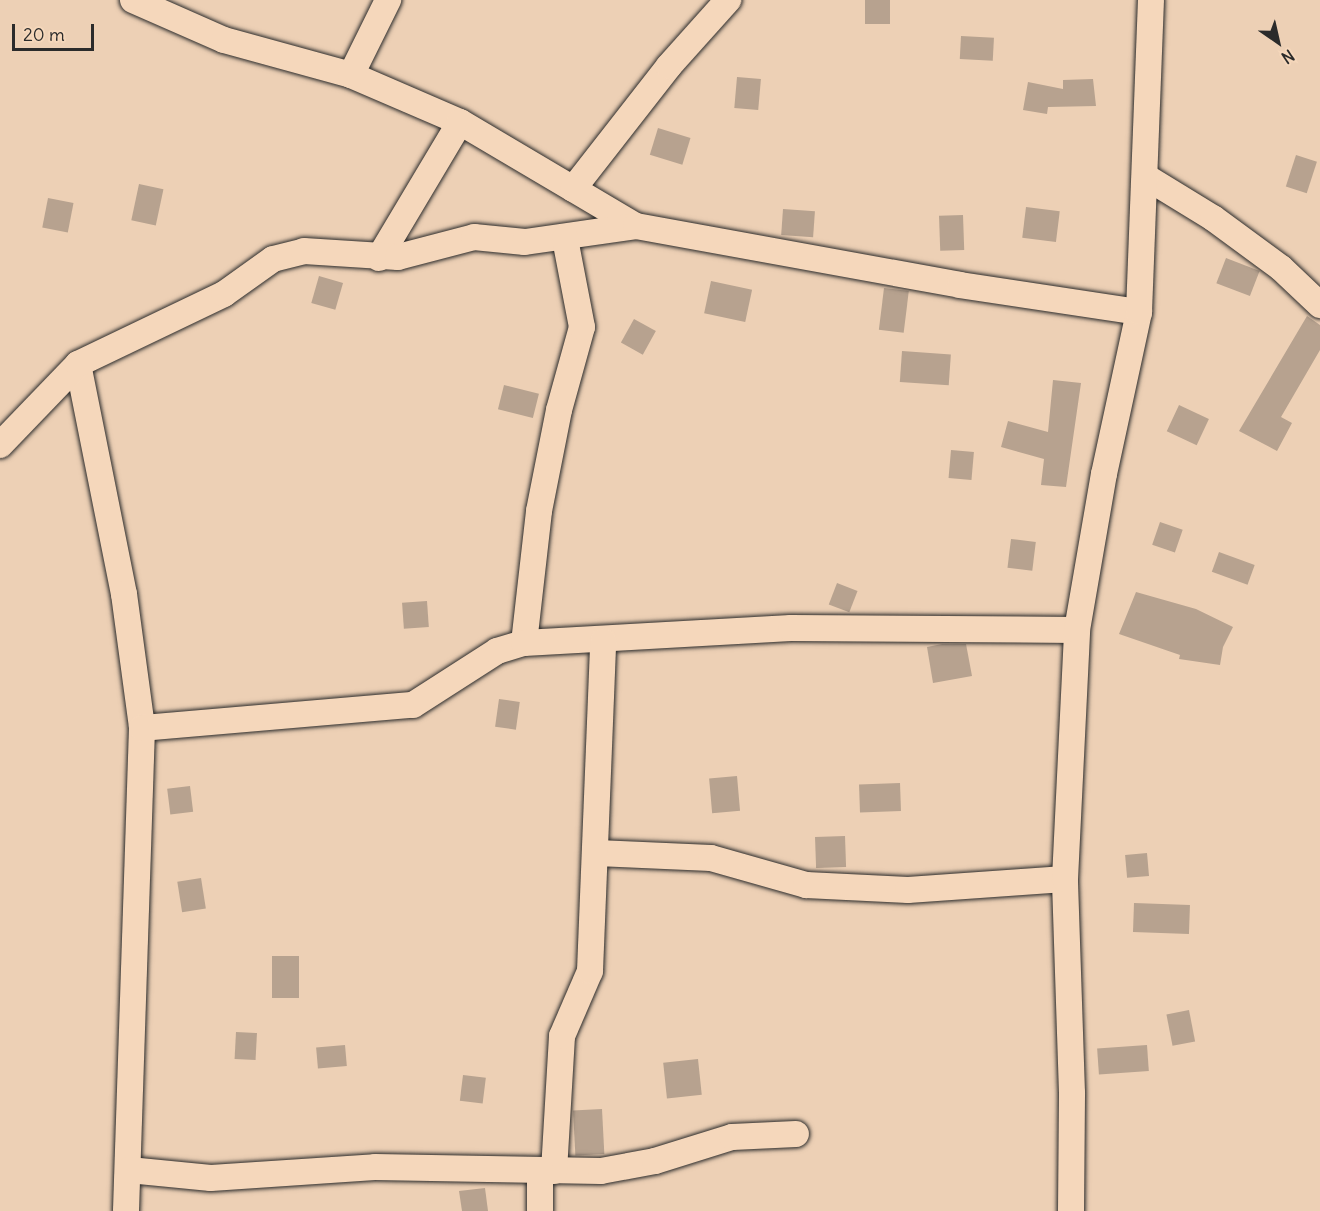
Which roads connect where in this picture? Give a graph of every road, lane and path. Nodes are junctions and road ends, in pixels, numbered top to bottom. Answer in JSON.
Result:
{"nodes":[{"id":1,"x":133,"y":0,"type":"edge"},
{"id":2,"x":388,"y":0,"type":"edge"},
{"id":3,"x":728,"y":0,"type":"edge"},
{"id":4,"x":1150,"y":0,"type":"edge"},
{"id":5,"x":351,"y":75,"type":"junction"},
{"id":6,"x":460,"y":122,"type":"junction"},
{"id":7,"x":1146,"y":177,"type":"junction"},
{"id":8,"x":573,"y":189,"type":"junction"},
{"id":9,"x":636,"y":226,"type":"junction"},
{"id":10,"x":565,"y":239,"type":"junction"},
{"id":11,"x":379,"y":258,"type":"junction"},
{"id":12,"x":1320,"y":305,"type":"edge"},
{"id":13,"x":1138,"y":312,"type":"junction"},
{"id":14,"x":78,"y":364,"type":"junction"},
{"id":15,"x":0,"y":445,"type":"edge"},
{"id":16,"x":1077,"y":630,"type":"junction"},
{"id":17,"x":603,"y":641,"type":"junction"},
{"id":18,"x":524,"y":643,"type":"junction"},
{"id":19,"x":142,"y":728,"type":"junction"},
{"id":20,"x":597,"y":853,"type":"junction"},
{"id":21,"x":1065,"y":879,"type":"junction"},
{"id":22,"x":796,"y":1134,"type":"dead end"},
{"id":23,"x":129,"y":1170,"type":"junction"},
{"id":24,"x":547,"y":1171,"type":"junction"},
{"id":25,"x":126,"y":1211,"type":"edge"},
{"id":26,"x":540,"y":1211,"type":"edge"},
{"id":27,"x":1071,"y":1211,"type":"edge"}],
"edges":[{"from":1,"to":5,"type":"street"},
{"from":2,"to":5,"type":"street"},
{"from":3,"to":8,"type":"street"},
{"from":4,"to":7,"type":"street"},
{"from":5,"to":6,"type":"street"},
{"from":6,"to":8,"type":"street"},
{"from":6,"to":11,"type":"street"},
{"from":7,"to":12,"type":"street"},
{"from":7,"to":13,"type":"street"},
{"from":8,"to":9,"type":"street"},
{"from":9,"to":10,"type":"street"},
{"from":9,"to":13,"type":"street"},
{"from":10,"to":11,"type":"street"},
{"from":10,"to":18,"type":"street"},
{"from":11,"to":14,"type":"street"},
{"from":13,"to":16,"type":"street"},
{"from":14,"to":15,"type":"street"},
{"from":14,"to":19,"type":"street"},
{"from":16,"to":17,"type":"street"},
{"from":16,"to":21,"type":"street"},
{"from":17,"to":18,"type":"street"},
{"from":17,"to":20,"type":"street"},
{"from":18,"to":19,"type":"street"},
{"from":19,"to":23,"type":"street"},
{"from":20,"to":21,"type":"street"},
{"from":20,"to":24,"type":"street"},
{"from":21,"to":27,"type":"street"},
{"from":22,"to":24,"type":"street"},
{"from":23,"to":24,"type":"street"},
{"from":23,"to":25,"type":"street"},
{"from":24,"to":26,"type":"street"}]}
